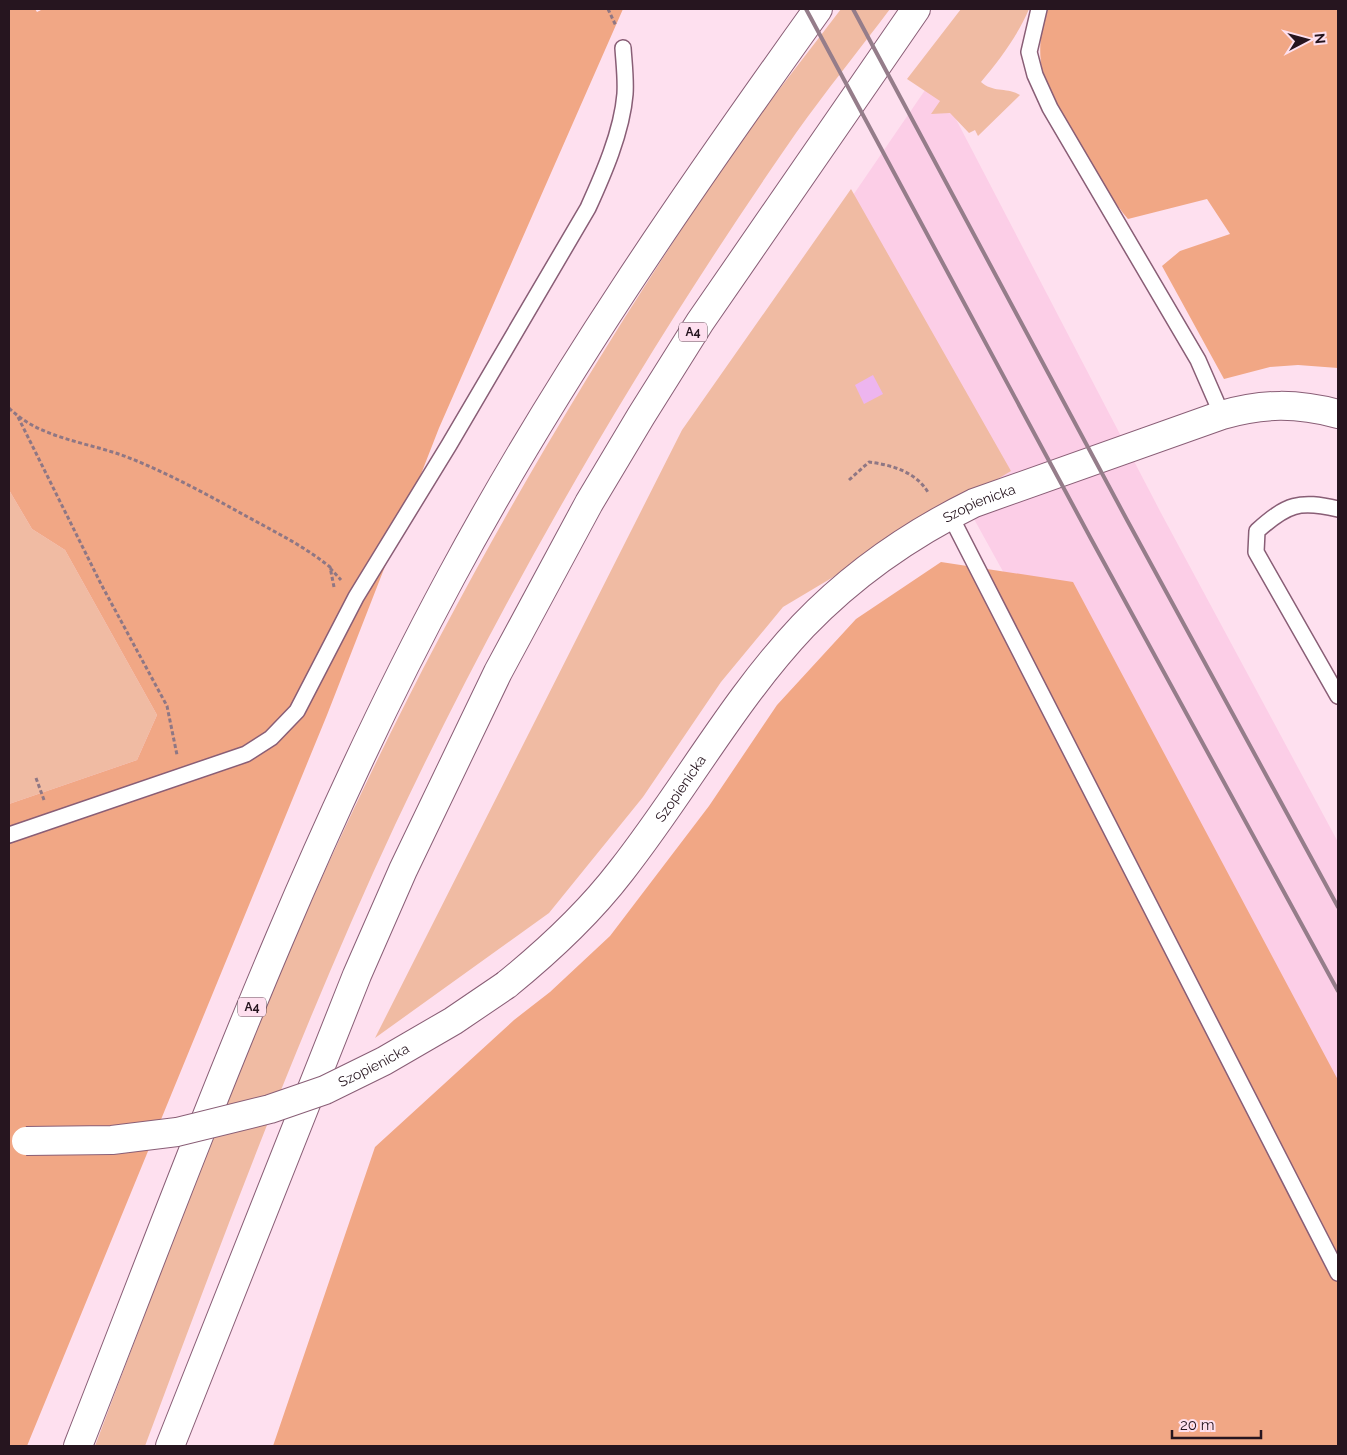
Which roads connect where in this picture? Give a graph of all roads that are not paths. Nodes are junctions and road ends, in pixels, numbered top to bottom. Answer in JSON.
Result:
{"nodes":[{"id":1,"x":818,"y":9,"type":"edge"},
{"id":2,"x":916,"y":9,"type":"edge"},
{"id":3,"x":1039,"y":9,"type":"edge"},
{"id":4,"x":623,"y":48,"type":"dead end"},
{"id":5,"x":1338,"y":414,"type":"edge"},
{"id":6,"x":1222,"y":415,"type":"junction"},
{"id":7,"x":1338,"y":509,"type":"edge"},
{"id":8,"x":946,"y":517,"type":"junction"},
{"id":9,"x":1338,"y":696,"type":"edge"},
{"id":10,"x":9,"y":835,"type":"edge"},
{"id":11,"x":17,"y":1140,"type":"edge"},
{"id":12,"x":1338,"y":1273,"type":"edge"},
{"id":13,"x":78,"y":1446,"type":"edge"},
{"id":14,"x":170,"y":1446,"type":"edge"}],
"edges":[{"from":1,"to":13,"type":"main road","number":"A4"},
{"from":2,"to":14,"type":"main road","number":"A4"},
{"from":3,"to":6,"type":"lane"},
{"from":4,"to":10,"type":"lane"},
{"from":5,"to":6,"type":"main road","name":"Szopienicka"},
{"from":6,"to":8,"type":"main road","name":"Szopienicka"},
{"from":7,"to":9,"type":"lane"},
{"from":8,"to":11,"type":"main road","name":"Szopienicka","bridge":true},
{"from":8,"to":12,"type":"lane"}]}
